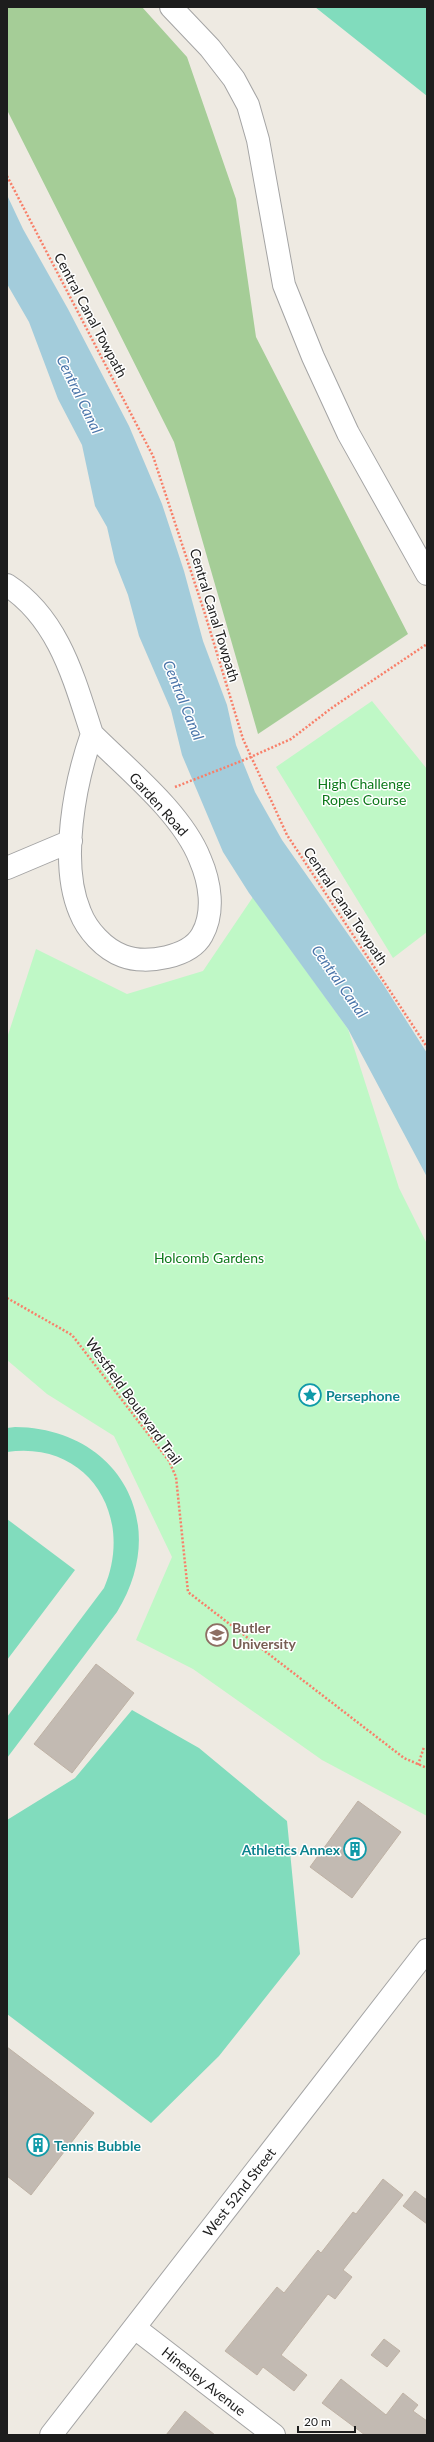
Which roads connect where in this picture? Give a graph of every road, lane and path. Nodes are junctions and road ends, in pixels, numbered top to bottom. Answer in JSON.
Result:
{"nodes":[{"id":1,"x":171,"y":7,"type":"edge"},
{"id":2,"x":7,"y":176,"type":"edge"},
{"id":3,"x":427,"y":574,"type":"edge"},
{"id":4,"x":7,"y":585,"type":"edge"},
{"id":5,"x":427,"y":644,"type":"edge"},
{"id":6,"x":92,"y":734,"type":"junction"},
{"id":7,"x":251,"y":757,"type":"junction"},
{"id":8,"x":183,"y":783,"type":"dead end"},
{"id":9,"x":71,"y":841,"type":"junction"},
{"id":10,"x":7,"y":868,"type":"edge"},
{"id":11,"x":427,"y":1047,"type":"edge"},
{"id":12,"x":7,"y":1298,"type":"edge"},
{"id":13,"x":424,"y":1747,"type":"dead end"},
{"id":14,"x":418,"y":1765,"type":"junction"},
{"id":15,"x":427,"y":1768,"type":"edge"},
{"id":16,"x":427,"y":1950,"type":"edge"},
{"id":17,"x":134,"y":2328,"type":"junction"},
{"id":18,"x":51,"y":2435,"type":"edge"},
{"id":19,"x":274,"y":2435,"type":"edge"}],
"edges":[{"from":1,"to":3,"type":"street"},
{"from":2,"to":7,"type":"path","name":"Central Canal Towpath"},
{"from":4,"to":6,"type":"street","name":"Garden Road"},
{"from":5,"to":7,"type":"path"},
{"from":6,"to":9,"type":"street","name":"Garden Road"},
{"from":6,"to":9,"type":"street","name":"Garden Road"},
{"from":7,"to":8,"type":"path"},
{"from":7,"to":11,"type":"path","name":"Central Canal Towpath"},
{"from":9,"to":10,"type":"street"},
{"from":12,"to":14,"type":"path","name":"Westfield Boulevard Trail"},
{"from":13,"to":14,"type":"path"},
{"from":14,"to":15,"type":"path","name":"Westfield Boulevard Trail"},
{"from":16,"to":17,"type":"street","name":"West 52nd Street"},
{"from":17,"to":18,"type":"street","name":"West 52nd Street"},
{"from":17,"to":19,"type":"street","name":"Hinesley Avenue"}]}
